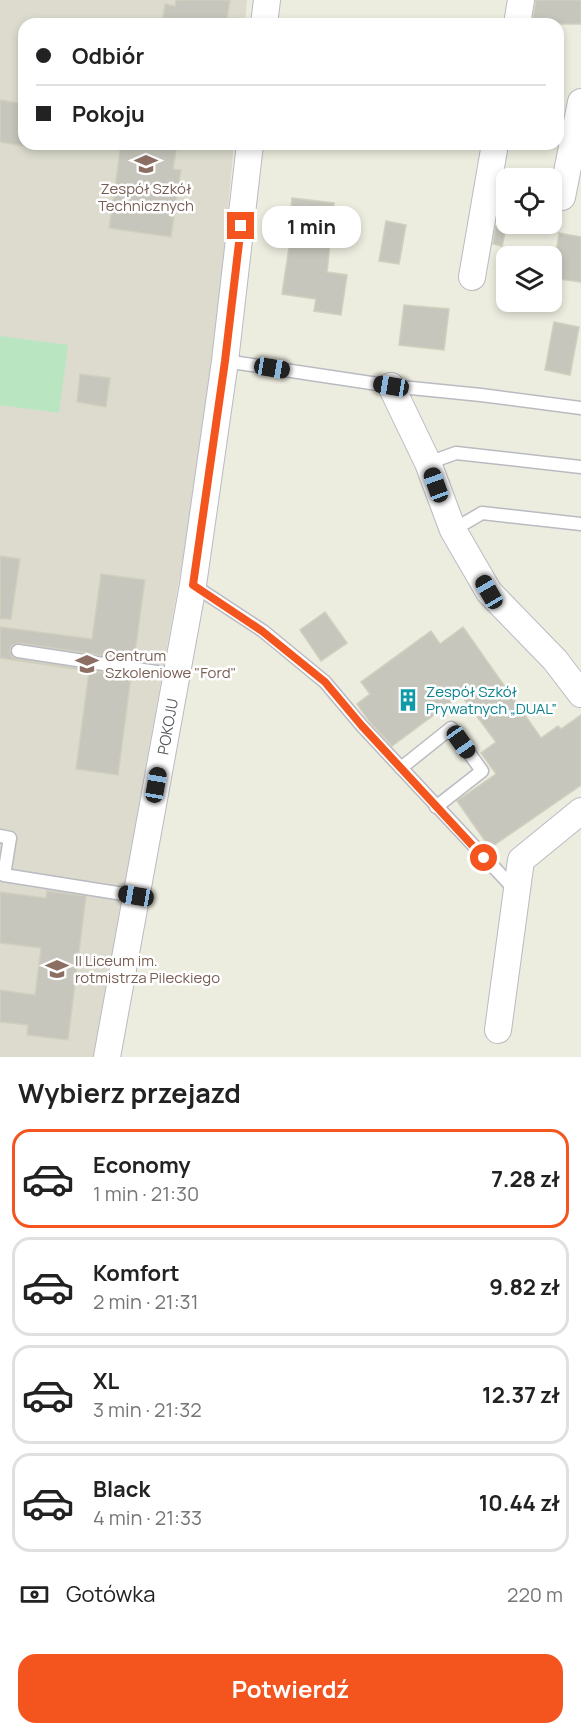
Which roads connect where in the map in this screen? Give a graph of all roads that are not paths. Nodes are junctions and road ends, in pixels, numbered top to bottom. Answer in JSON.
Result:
{"nodes":[{"id":1,"x":267,"y":0,"type":"edge"},
{"id":2,"x":521,"y":0,"type":"edge"},
{"id":3,"x":265,"y":18,"type":"edge"},
{"id":4,"x":518,"y":18,"type":"edge"},
{"id":5,"x":581,"y":102,"type":"edge"},
{"id":6,"x":249,"y":150,"type":"edge"},
{"id":7,"x":494,"y":150,"type":"edge"},
{"id":8,"x":562,"y":197,"type":"dead end"},
{"id":9,"x":471,"y":278,"type":"dead end"},
{"id":10,"x":225,"y":361,"type":"junction"},
{"id":11,"x":391,"y":386,"type":"junction"},
{"id":12,"x":581,"y":408,"type":"edge"},
{"id":13,"x":428,"y":463,"type":"junction"},
{"id":14,"x":581,"y":466,"type":"edge"},
{"id":15,"x":581,"y":524,"type":"edge"},
{"id":16,"x":453,"y":530,"type":"junction"},
{"id":17,"x":193,"y":585,"type":"junction"},
{"id":18,"x":18,"y":651,"type":"dead end"},
{"id":19,"x":176,"y":675,"type":"junction"},
{"id":20,"x":581,"y":694,"type":"edge"},
{"id":21,"x":400,"y":768,"type":"junction"},
{"id":22,"x":436,"y":807,"type":"junction"},
{"id":23,"x":581,"y":811,"type":"edge"},
{"id":24,"x":0,"y":836,"type":"edge"},
{"id":25,"x":517,"y":892,"type":"junction"},
{"id":26,"x":136,"y":896,"type":"junction"},
{"id":27,"x":498,"y":1030,"type":"dead end"},
{"id":28,"x":107,"y":1057,"type":"edge"}],
"edges":[{"from":1,"to":3,"type":"street"},
{"from":2,"to":4,"type":"street"},
{"from":5,"to":8,"type":"street"},
{"from":6,"to":10,"type":"street","name":"POKOJU"},
{"from":7,"to":9,"type":"street"},
{"from":10,"to":11,"type":"lane"},
{"from":10,"to":17,"type":"street","name":"POKOJU"},
{"from":11,"to":12,"type":"lane"},
{"from":11,"to":13,"type":"street"},
{"from":13,"to":14,"type":"lane"},
{"from":13,"to":16,"type":"street"},
{"from":15,"to":16,"type":"lane"},
{"from":16,"to":20,"type":"street"},
{"from":17,"to":19,"type":"street","name":"POKOJU"},
{"from":17,"to":21,"type":"lane"},
{"from":18,"to":19,"type":"lane"},
{"from":19,"to":26,"type":"street","name":"POKOJU"},
{"from":21,"to":22,"type":"lane"},
{"from":21,"to":22,"type":"lane"},
{"from":22,"to":25,"type":"lane"},
{"from":23,"to":25,"type":"street"},
{"from":24,"to":26,"type":"lane"},
{"from":25,"to":27,"type":"street"},
{"from":26,"to":28,"type":"street","name":"POKOJU"}]}
